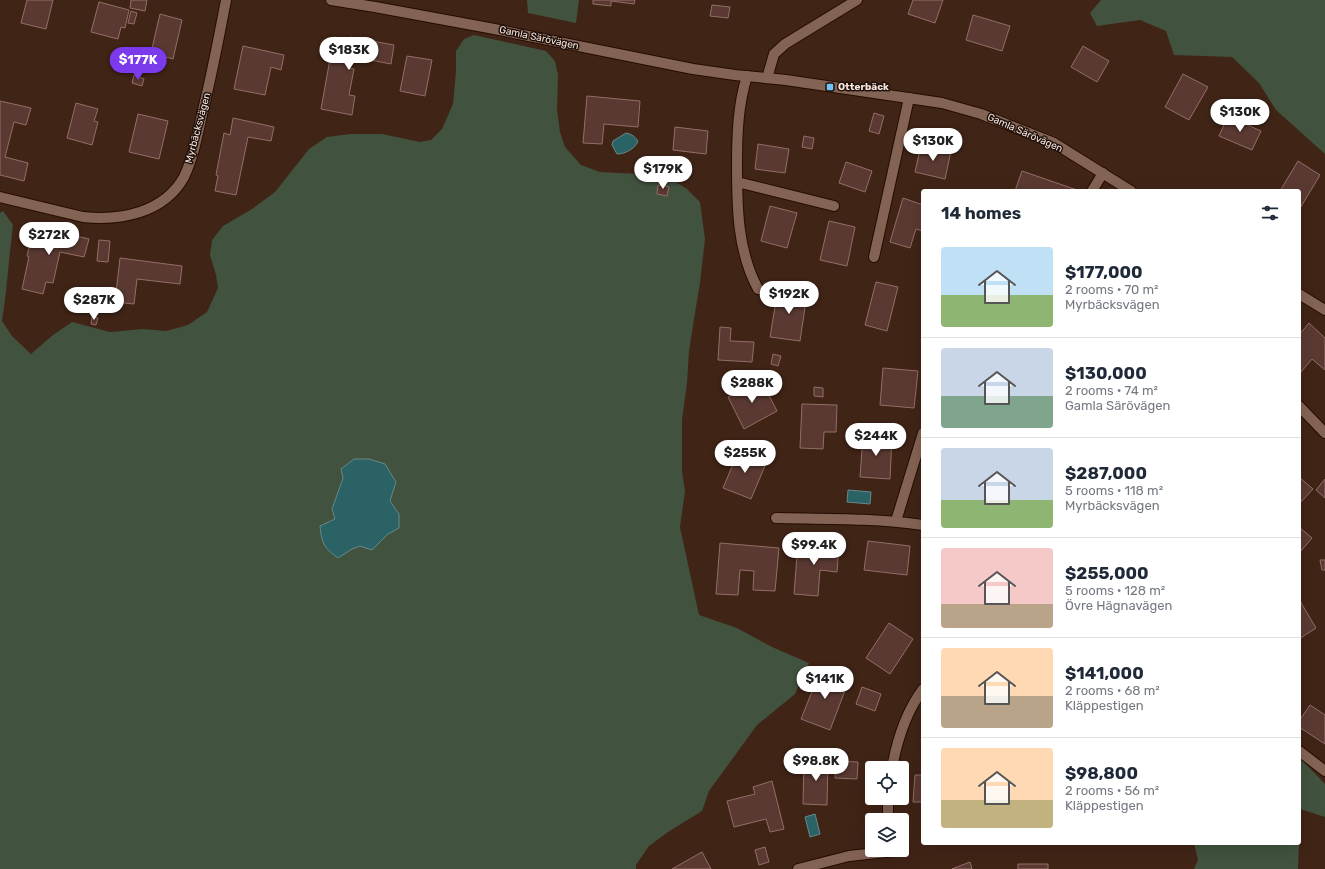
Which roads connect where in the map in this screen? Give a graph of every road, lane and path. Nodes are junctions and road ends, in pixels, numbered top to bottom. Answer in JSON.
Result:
{"nodes":[{"id":1,"x":226,"y":0,"type":"edge"},
{"id":2,"x":331,"y":0,"type":"edge"},
{"id":3,"x":857,"y":0,"type":"edge"},
{"id":4,"x":747,"y":76,"type":"junction"},
{"id":5,"x":767,"y":78,"type":"junction"},
{"id":6,"x":909,"y":98,"type":"junction"},
{"id":7,"x":1102,"y":172,"type":"junction"},
{"id":8,"x":737,"y":182,"type":"junction"},
{"id":9,"x":1093,"y":189,"type":"edge"},
{"id":10,"x":1128,"y":189,"type":"edge"},
{"id":11,"x":0,"y":197,"type":"edge"},
{"id":12,"x":834,"y":206,"type":"dead end"},
{"id":13,"x":874,"y":257,"type":"dead end"},
{"id":14,"x":758,"y":289,"type":"dead end"},
{"id":15,"x":1301,"y":295,"type":"edge"},
{"id":16,"x":1325,"y":310,"type":"edge"},
{"id":17,"x":1301,"y":408,"type":"edge"},
{"id":18,"x":1325,"y":432,"type":"edge"},
{"id":19,"x":921,"y":440,"type":"edge"},
{"id":20,"x":776,"y":518,"type":"dead end"},
{"id":21,"x":896,"y":521,"type":"junction"},
{"id":22,"x":921,"y":525,"type":"edge"},
{"id":23,"x":921,"y":692,"type":"edge"},
{"id":24,"x":1301,"y":753,"type":"edge"},
{"id":25,"x":893,"y":761,"type":"edge"},
{"id":26,"x":1325,"y":772,"type":"edge"},
{"id":27,"x":865,"y":854,"type":"edge"},
{"id":28,"x":798,"y":869,"type":"edge"}],
"edges":[{"from":1,"to":11,"type":"street","name":"Myrbäcksvägen"},
{"from":2,"to":4,"type":"street","name":"Gamla Särövägen"},
{"from":3,"to":5,"type":"street"},
{"from":4,"to":5,"type":"street","name":"Gamla Särövägen"},
{"from":4,"to":8,"type":"street"},
{"from":5,"to":6,"type":"street","name":"Gamla Särövägen"},
{"from":6,"to":7,"type":"street","name":"Gamla Särövägen"},
{"from":6,"to":13,"type":"street"},
{"from":7,"to":9,"type":"street"},
{"from":7,"to":10,"type":"street","name":"Gamla Särövägen"},
{"from":8,"to":12,"type":"street"},
{"from":8,"to":14,"type":"street"},
{"from":15,"to":16,"type":"street"},
{"from":17,"to":18,"type":"street"},
{"from":19,"to":21,"type":"street"},
{"from":20,"to":21,"type":"street"},
{"from":21,"to":22,"type":"street"},
{"from":23,"to":25,"type":"street"},
{"from":24,"to":26,"type":"street"},
{"from":27,"to":28,"type":"street"}]}
